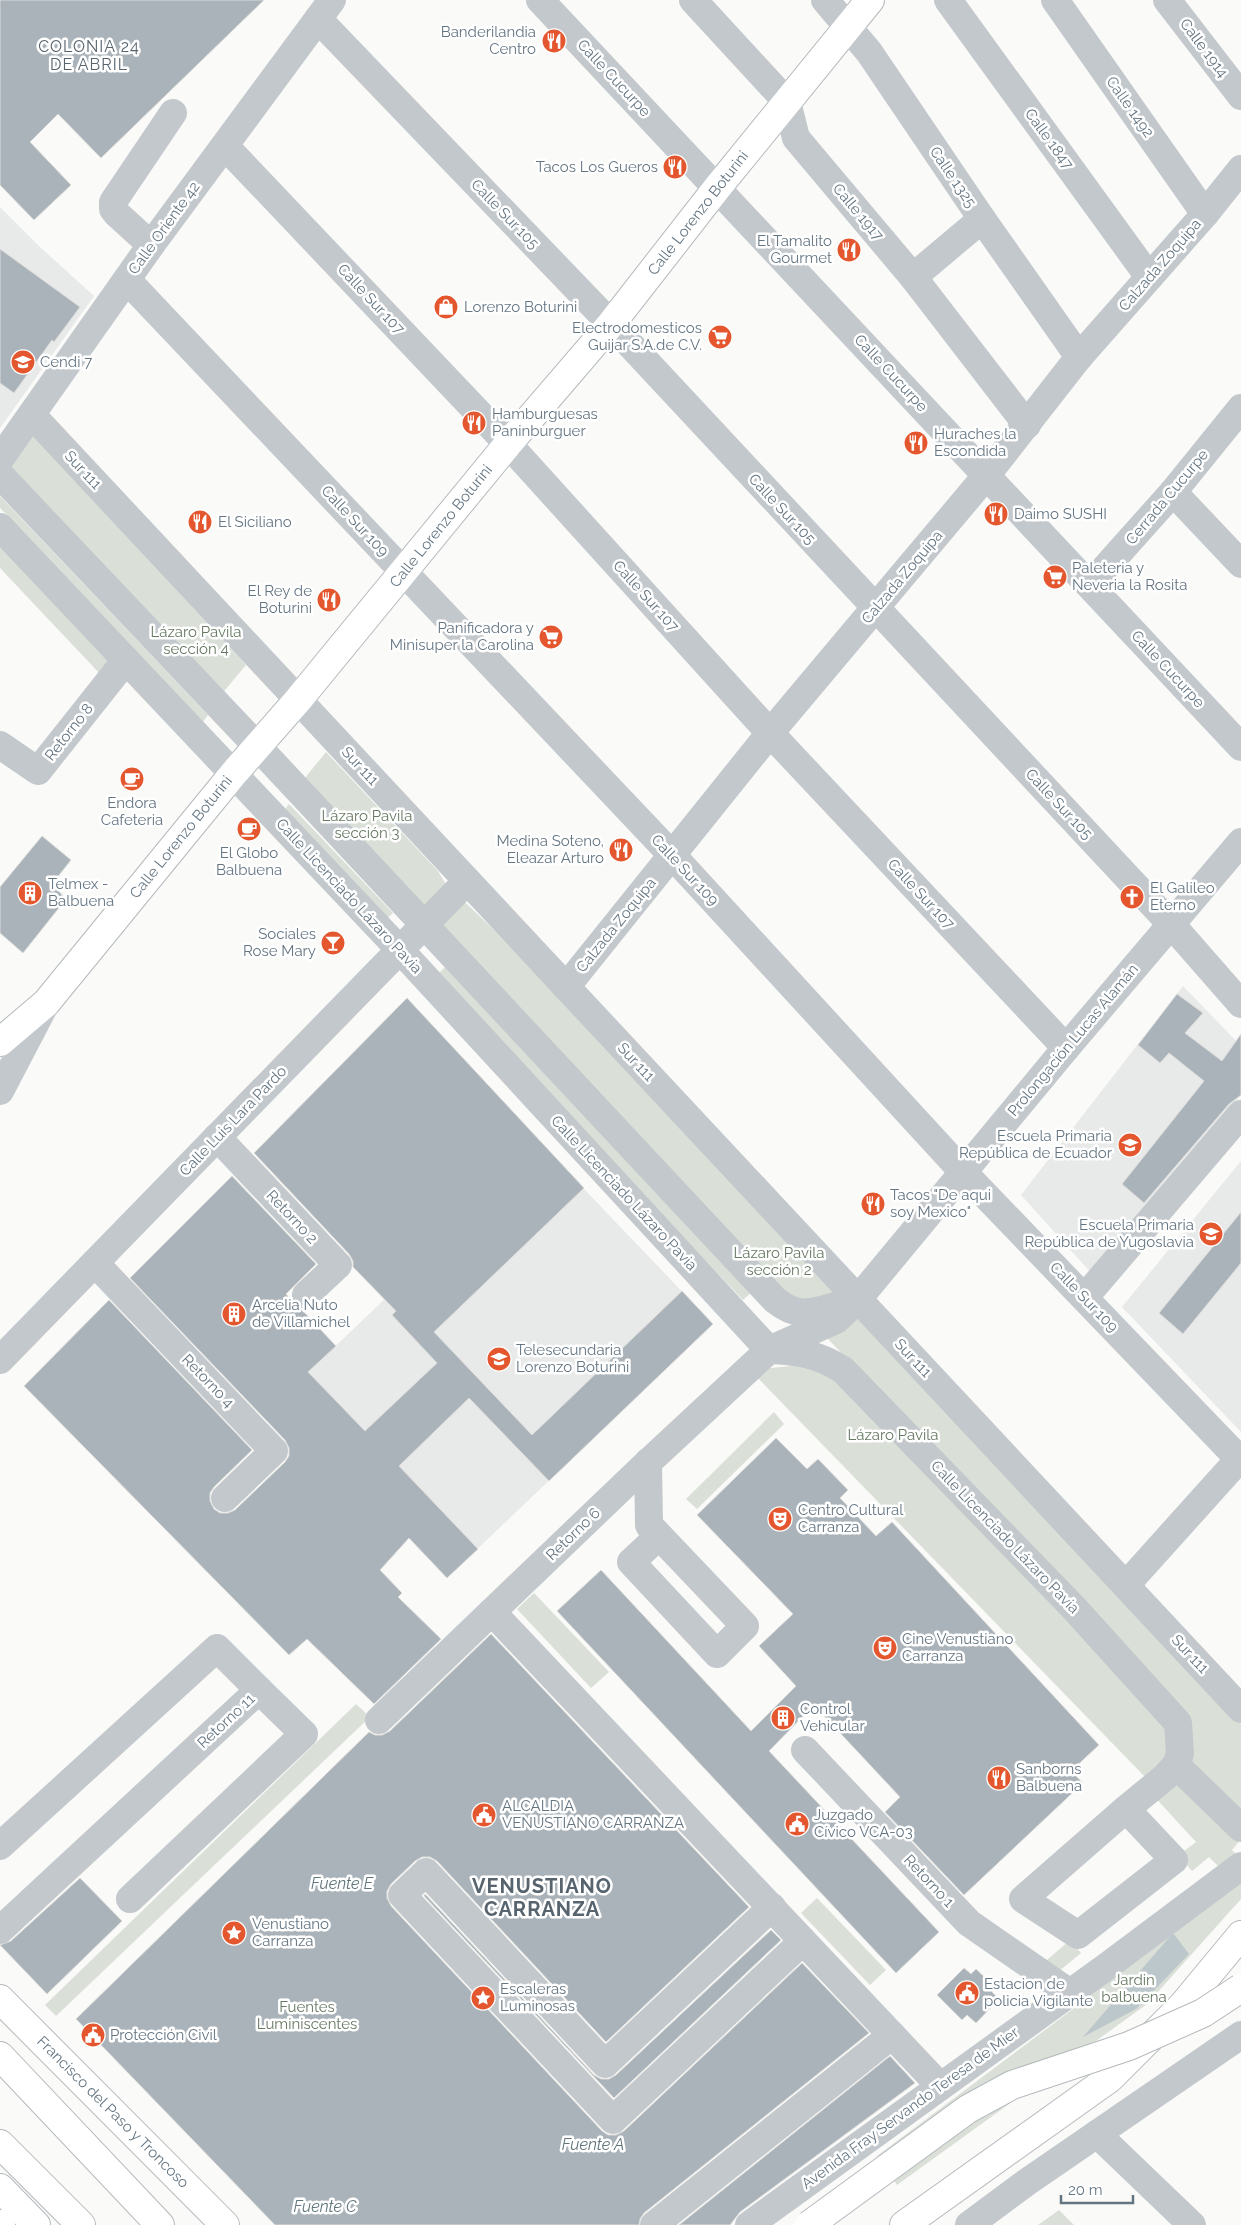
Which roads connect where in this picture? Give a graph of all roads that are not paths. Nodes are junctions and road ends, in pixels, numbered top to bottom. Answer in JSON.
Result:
{"nodes":[{"id":1,"x":540,"y":0,"type":"edge"},
{"id":2,"x":693,"y":0,"type":"edge"},
{"id":3,"x":824,"y":0,"type":"edge"},
{"id":4,"x":870,"y":0,"type":"edge"},
{"id":5,"x":948,"y":0,"type":"edge"},
{"id":6,"x":1055,"y":0,"type":"edge"},
{"id":7,"x":1168,"y":0,"type":"edge"},
{"id":8,"x":325,"y":9,"type":"edge"},
{"id":9,"x":848,"y":27,"type":"junction"},
{"id":10,"x":1241,"y":96,"type":"edge"},
{"id":11,"x":787,"y":102,"type":"junction"},
{"id":12,"x":173,"y":113,"type":"dead end"},
{"id":13,"x":225,"y":146,"type":"junction"},
{"id":14,"x":1241,"y":169,"type":"edge"},
{"id":15,"x":717,"y":188,"type":"junction"},
{"id":16,"x":1205,"y":214,"type":"junction"},
{"id":17,"x":982,"y":219,"type":"junction"},
{"id":18,"x":151,"y":245,"type":"junction"},
{"id":19,"x":913,"y":277,"type":"junction"},
{"id":20,"x":1149,"y":278,"type":"junction"},
{"id":21,"x":127,"y":280,"type":"junction"},
{"id":22,"x":611,"y":324,"type":"junction"},
{"id":23,"x":1079,"y":357,"type":"junction"},
{"id":24,"x":1241,"y":408,"type":"edge"},
{"id":25,"x":32,"y":415,"type":"junction"},
{"id":26,"x":1027,"y":425,"type":"junction"},
{"id":27,"x":508,"y":444,"type":"junction"},
{"id":28,"x":0,"y":459,"type":"edge"},
{"id":29,"x":0,"y":476,"type":"edge"},
{"id":30,"x":986,"y":476,"type":"junction"},
{"id":31,"x":1173,"y":492,"type":"junction"},
{"id":32,"x":0,"y":527,"type":"edge"},
{"id":33,"x":1241,"y":564,"type":"edge"},
{"id":34,"x":403,"y":572,"type":"junction"},
{"id":35,"x":1090,"y":585,"type":"junction"},
{"id":36,"x":876,"y":609,"type":"junction"},
{"id":37,"x":126,"y":660,"type":"junction"},
{"id":38,"x":298,"y":700,"type":"junction"},
{"id":39,"x":770,"y":733,"type":"junction"},
{"id":40,"x":257,"y":746,"type":"junction"},
{"id":41,"x":1,"y":747,"type":"edge"},
{"id":42,"x":1241,"y":747,"type":"edge"},
{"id":43,"x":234,"y":773,"type":"junction"},
{"id":44,"x":1241,"y":842,"type":"edge"},
{"id":45,"x":672,"y":855,"type":"junction"},
{"id":46,"x":467,"y":882,"type":"junction"},
{"id":47,"x":1170,"y":924,"type":"junction"},
{"id":48,"x":425,"y":926,"type":"junction"},
{"id":49,"x":401,"y":951,"type":"junction"},
{"id":50,"x":566,"y":987,"type":"junction"},
{"id":51,"x":46,"y":1003,"type":"junction"},
{"id":52,"x":1241,"y":1004,"type":"edge"},
{"id":53,"x":0,"y":1042,"type":"edge"},
{"id":54,"x":1066,"y":1048,"type":"junction"},
{"id":55,"x":0,"y":1061,"type":"edge"},
{"id":56,"x":0,"y":1091,"type":"edge"},
{"id":57,"x":1241,"y":1114,"type":"edge"},
{"id":58,"x":217,"y":1137,"type":"junction"},
{"id":59,"x":964,"y":1173,"type":"junction"},
{"id":60,"x":95,"y":1263,"type":"junction"},
{"id":61,"x":306,"y":1295,"type":"dead end"},
{"id":62,"x":1085,"y":1297,"type":"junction"},
{"id":63,"x":858,"y":1299,"type":"junction"},
{"id":64,"x":769,"y":1350,"type":"junction"},
{"id":65,"x":0,"y":1360,"type":"edge"},
{"id":66,"x":1240,"y":1459,"type":"edge"},
{"id":67,"x":648,"y":1462,"type":"junction"},
{"id":68,"x":225,"y":1498,"type":"dead end"},
{"id":69,"x":659,"y":1536,"type":"dead end"},
{"id":70,"x":1126,"y":1585,"type":"junction"},
{"id":71,"x":492,"y":1612,"type":"junction"},
{"id":72,"x":259,"y":1690,"type":"junction"},
{"id":73,"x":1241,"y":1709,"type":"edge"},
{"id":74,"x":379,"y":1720,"type":"dead end"},
{"id":75,"x":805,"y":1750,"type":"dead end"},
{"id":76,"x":1176,"y":1765,"type":"junction"},
{"id":77,"x":1126,"y":1808,"type":"junction"},
{"id":78,"x":1241,"y":1828,"type":"edge"},
{"id":79,"x":0,"y":1846,"type":"edge"},
{"id":80,"x":1241,"y":1866,"type":"edge"},
{"id":81,"x":130,"y":1899,"type":"dead end"},
{"id":82,"x":772,"y":1908,"type":"junction"},
{"id":83,"x":0,"y":1930,"type":"edge"},
{"id":84,"x":1078,"y":1935,"type":"junction"},
{"id":85,"x":1241,"y":1935,"type":"edge"},
{"id":86,"x":803,"y":1941,"type":"junction"},
{"id":87,"x":1241,"y":1964,"type":"edge"},
{"id":88,"x":1106,"y":1967,"type":"junction"},
{"id":89,"x":1241,"y":1988,"type":"edge"},
{"id":90,"x":1070,"y":1993,"type":"junction"},
{"id":91,"x":0,"y":1999,"type":"edge"},
{"id":92,"x":1183,"y":2005,"type":"junction"},
{"id":93,"x":892,"y":2035,"type":"junction"},
{"id":94,"x":1236,"y":2047,"type":"edge"},
{"id":95,"x":0,"y":2056,"type":"edge"},
{"id":96,"x":940,"y":2086,"type":"junction"},
{"id":97,"x":1097,"y":2134,"type":"junction"},
{"id":98,"x":0,"y":2144,"type":"edge"},
{"id":99,"x":0,"y":2188,"type":"edge"},
{"id":100,"x":36,"y":2225,"type":"edge"},
{"id":101,"x":81,"y":2225,"type":"edge"},
{"id":102,"x":160,"y":2225,"type":"edge"},
{"id":103,"x":225,"y":2225,"type":"edge"},
{"id":104,"x":654,"y":2225,"type":"edge"},
{"id":105,"x":749,"y":2225,"type":"edge"},
{"id":106,"x":809,"y":2225,"type":"edge"},
{"id":107,"x":904,"y":2225,"type":"edge"},
{"id":108,"x":969,"y":2225,"type":"edge"},
{"id":109,"x":1192,"y":2225,"type":"edge"}],
"edges":[{"from":1,"to":15,"type":"street","name":"Calle Cucurpe"},
{"from":2,"to":11,"type":"street","name":"Calle 1917"},
{"from":3,"to":9,"type":"street","name":"Calle 1325"},
{"from":4,"to":9,"type":"main road","name":"Calle Lorenzo Boturini"},
{"from":5,"to":20,"type":"street","name":"Calle 1847"},
{"from":6,"to":16,"type":"street","name":"Calle 1492"},
{"from":7,"to":10,"type":"street","name":"Calle 1914"},
{"from":8,"to":13,"type":"street","name":"Calle Oriente 42"},
{"from":8,"to":22,"type":"street","name":"Calle Sur 105"},
{"from":9,"to":11,"type":"main road","name":"Calle Lorenzo Boturini"},
{"from":9,"to":17,"type":"street","name":"Calle 1325"},
{"from":11,"to":15,"type":"main road","name":"Calle Lorenzo Boturini"},
{"from":11,"to":19,"type":"street","name":"Calle 1917"},
{"from":12,"to":18,"type":"street"},
{"from":13,"to":18,"type":"street","name":"Calle Oriente 42"},
{"from":13,"to":27,"type":"street","name":"Calle Sur 107"},
{"from":14,"to":16,"type":"street","name":"Calzada Zoquipa"},
{"from":15,"to":22,"type":"main road","name":"Calle Lorenzo Boturini"},
{"from":15,"to":30,"type":"street","name":"Calle Cucurpe"},
{"from":16,"to":20,"type":"street","name":"Calzada Zoquipa"},
{"from":17,"to":19,"type":"street"},
{"from":17,"to":23,"type":"street","name":"Calle 1325"},
{"from":18,"to":21,"type":"street","name":"Calle Oriente 42"},
{"from":19,"to":26,"type":"street","name":"Calle 1917"},
{"from":20,"to":23,"type":"street","name":"Calzada Zoquipa"},
{"from":21,"to":25,"type":"street","name":"Calle Oriente 42"},
{"from":21,"to":34,"type":"street","name":"Calle Sur 109"},
{"from":22,"to":27,"type":"main road","name":"Calle Lorenzo Boturini"},
{"from":22,"to":36,"type":"street","name":"Calle Sur 105"},
{"from":23,"to":26,"type":"street","name":"Calzada Zoquipa"},
{"from":24,"to":31,"type":"street","name":"Cerrada Cucurpe"},
{"from":25,"to":28,"type":"street","name":"Calle Oriente 42"},
{"from":25,"to":38,"type":"street","name":"Sur 111"},
{"from":26,"to":30,"type":"street","name":"Calzada Zoquipa"},
{"from":27,"to":34,"type":"main road","name":"Calle Lorenzo Boturini"},
{"from":27,"to":39,"type":"street","name":"Calle Sur 107"},
{"from":29,"to":40,"type":"street"},
{"from":30,"to":35,"type":"street","name":"Calle Cucurpe"},
{"from":30,"to":36,"type":"street","name":"Calzada Zoquipa"},
{"from":31,"to":33,"type":"street"},
{"from":31,"to":35,"type":"street","name":"Cerrada Cucurpe"},
{"from":32,"to":37,"type":"street","name":"Calle Licenciado Lázaro Pavia"},
{"from":34,"to":38,"type":"main road","name":"Calle Lorenzo Boturini"},
{"from":34,"to":45,"type":"street","name":"Calle Sur 109"},
{"from":35,"to":42,"type":"street","name":"Calle Cucurpe"},
{"from":36,"to":39,"type":"street","name":"Calzada Zoquipa"},
{"from":36,"to":47,"type":"street","name":"Calle Sur 105"},
{"from":37,"to":41,"type":"street","name":"Retorno 8"},
{"from":37,"to":43,"type":"street","name":"Calle Licenciado Lázaro Pavia"},
{"from":38,"to":40,"type":"main road","name":"Calle Lorenzo Boturini"},
{"from":38,"to":46,"type":"street","name":"Sur 111"},
{"from":39,"to":45,"type":"street","name":"Calzada Zoquipa"},
{"from":39,"to":54,"type":"street","name":"Calle Sur 107"},
{"from":40,"to":43,"type":"main road","name":"Calle Lorenzo Boturini"},
{"from":40,"to":48,"type":"street"},
{"from":43,"to":49,"type":"street","name":"Calle Licenciado Lázaro Pavia"},
{"from":43,"to":51,"type":"main road","name":"Calle Lorenzo Boturini"},
{"from":44,"to":47,"type":"street","name":"Prolongación Lucas Alamán"},
{"from":45,"to":50,"type":"street","name":"Calzada Zoquipa"},
{"from":45,"to":59,"type":"street","name":"Calle Sur 109"},
{"from":46,"to":48,"type":"street","name":"Calle Luis Lara Pardo"},
{"from":46,"to":50,"type":"street","name":"Sur 111"},
{"from":47,"to":52,"type":"street","name":"Calle Sur 105"},
{"from":47,"to":54,"type":"street","name":"Prolongación Lucas Alamán"},
{"from":48,"to":49,"type":"street","name":"Calle Luis Lara Pardo"},
{"from":48,"to":63,"type":"street"},
{"from":49,"to":58,"type":"street","name":"Calle Luis Lara Pardo"},
{"from":49,"to":64,"type":"street","name":"Calle Licenciado Lázaro Pavia"},
{"from":50,"to":63,"type":"street","name":"Sur 111"},
{"from":51,"to":53,"type":"main road","name":"Calle Lorenzo Boturini"},
{"from":51,"to":55,"type":"main road"},
{"from":51,"to":56,"type":"street"},
{"from":54,"to":59,"type":"street","name":"Prolongación Lucas Alamán"},
{"from":57,"to":62,"type":"street"},
{"from":58,"to":60,"type":"street","name":"Calle Luis Lara Pardo"},
{"from":58,"to":61,"type":"street","name":"Retorno 2"},
{"from":59,"to":62,"type":"street","name":"Calle Sur 109"},
{"from":59,"to":63,"type":"street","name":"Prolongación Lucas Alamán"},
{"from":60,"to":65,"type":"street","name":"Calle Luis Lara Pardo"},
{"from":60,"to":68,"type":"street","name":"Retorno 4"},
{"from":62,"to":66,"type":"street","name":"Calle Sur 109"},
{"from":63,"to":64,"type":"street","name":"Prolongación Lucas Alamán"},
{"from":63,"to":70,"type":"street","name":"Sur 111"},
{"from":64,"to":67,"type":"street","name":"Retorno 6"},
{"from":64,"to":76,"type":"street","name":"Calle Licenciado Lázaro Pavia"},
{"from":66,"to":70,"type":"street"},
{"from":67,"to":69,"type":"street"},
{"from":67,"to":71,"type":"street","name":"Retorno 6"},
{"from":70,"to":73,"type":"street","name":"Sur 111"},
{"from":71,"to":74,"type":"street","name":"Retorno 6"},
{"from":71,"to":82,"type":"street"},
{"from":72,"to":79,"type":"street","name":"Retorno 11"},
{"from":72,"to":81,"type":"street"},
{"from":72,"to":83,"type":"street","name":"Retorno 11"},
{"from":75,"to":90,"type":"street","name":"Retorno 1"},
{"from":76,"to":77,"type":"street"},
{"from":76,"to":78,"type":"street"},
{"from":77,"to":84,"type":"street"},
{"from":77,"to":84,"type":"street"},
{"from":80,"to":88,"type":"street","name":"Avenida Fray Servando Teresa de Mier"},
{"from":82,"to":86,"type":"street"},
{"from":82,"to":86,"type":"street"},
{"from":84,"to":88,"type":"street"},
{"from":85,"to":92,"type":"main road"},
{"from":86,"to":93,"type":"street"},
{"from":87,"to":92,"type":"main road"},
{"from":88,"to":90,"type":"street","name":"Avenida Fray Servando Teresa de Mier"},
{"from":89,"to":106,"type":"main road","bridge":true},
{"from":90,"to":96,"type":"street","name":"Avenida Fray Servando Teresa de Mier"},
{"from":91,"to":103,"type":"main road","name":"Francisco del Paso y Troncoso"},
{"from":92,"to":107,"type":"main road"},
{"from":93,"to":96,"type":"street"},
{"from":93,"to":104,"type":"street"},
{"from":94,"to":97,"type":"street"},
{"from":95,"to":102,"type":"main road"},
{"from":96,"to":105,"type":"street","name":"Avenida Fray Servando Teresa de Mier"},
{"from":97,"to":108,"type":"street"},
{"from":97,"to":109,"type":"street"},
{"from":98,"to":101,"type":"main road"},
{"from":99,"to":100,"type":"main road"}]}
